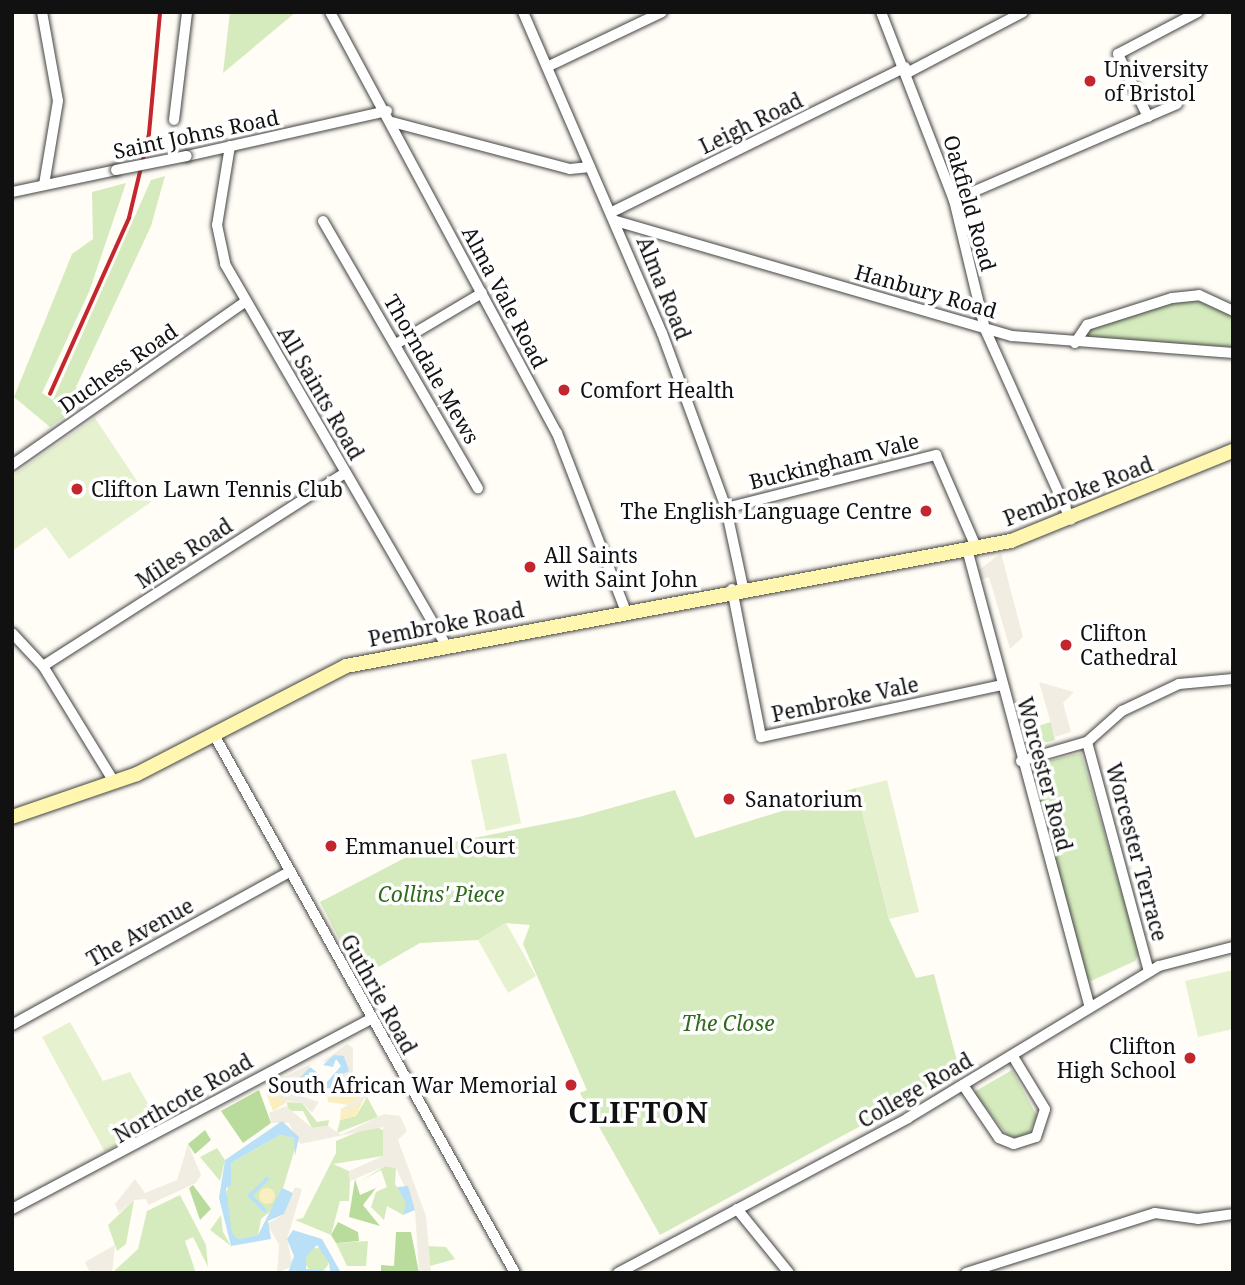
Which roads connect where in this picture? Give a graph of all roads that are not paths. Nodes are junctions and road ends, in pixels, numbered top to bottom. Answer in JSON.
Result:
{"nodes":[{"id":1,"x":42,"y":12,"type":"edge"},
{"id":2,"x":187,"y":12,"type":"edge"},
{"id":3,"x":330,"y":12,"type":"edge"},
{"id":4,"x":523,"y":12,"type":"edge"},
{"id":5,"x":662,"y":12,"type":"edge"},
{"id":6,"x":881,"y":12,"type":"edge"},
{"id":7,"x":1023,"y":12,"type":"edge"},
{"id":8,"x":1198,"y":12,"type":"edge"},
{"id":9,"x":1178,"y":16,"type":"edge"},
{"id":10,"x":549,"y":66,"type":"junction"},
{"id":11,"x":906,"y":70,"type":"junction"},
{"id":12,"x":1177,"y":104,"type":"dead end"},
{"id":13,"x":389,"y":117,"type":"junction"},
{"id":14,"x":1148,"y":117,"type":"junction"},
{"id":15,"x":174,"y":120,"type":"dead end"},
{"id":16,"x":230,"y":146,"type":"junction"},
{"id":17,"x":590,"y":167,"type":"junction"},
{"id":18,"x":44,"y":185,"type":"junction"},
{"id":19,"x":12,"y":191,"type":"edge"},
{"id":20,"x":954,"y":200,"type":"junction"},
{"id":21,"x":614,"y":216,"type":"junction"},
{"id":22,"x":323,"y":221,"type":"dead end"},
{"id":23,"x":482,"y":293,"type":"junction"},
{"id":24,"x":245,"y":302,"type":"junction"},
{"id":25,"x":1233,"y":311,"type":"edge"},
{"id":26,"x":985,"y":329,"type":"junction"},
{"id":27,"x":1075,"y":342,"type":"junction"},
{"id":28,"x":396,"y":344,"type":"junction"},
{"id":29,"x":1233,"y":353,"type":"edge"},
{"id":30,"x":1231,"y":456,"type":"edge"},
{"id":31,"x":12,"y":465,"type":"edge"},
{"id":32,"x":345,"y":473,"type":"junction"},
{"id":33,"x":478,"y":488,"type":"dead end"},
{"id":34,"x":726,"y":508,"type":"junction"},
{"id":35,"x":1071,"y":520,"type":"junction"},
{"id":36,"x":972,"y":548,"type":"junction"},
{"id":37,"x":738,"y":588,"type":"junction"},
{"id":38,"x":625,"y":609,"type":"junction"},
{"id":39,"x":12,"y":633,"type":"edge"},
{"id":40,"x":446,"y":645,"type":"junction"},
{"id":41,"x":43,"y":666,"type":"junction"},
{"id":42,"x":1233,"y":679,"type":"edge"},
{"id":43,"x":1002,"y":685,"type":"junction"},
{"id":44,"x":213,"y":733,"type":"junction"},
{"id":45,"x":1087,"y":742,"type":"junction"},
{"id":46,"x":1021,"y":761,"type":"junction"},
{"id":47,"x":114,"y":782,"type":"junction"},
{"id":48,"x":12,"y":817,"type":"edge"},
{"id":49,"x":287,"y":873,"type":"junction"},
{"id":50,"x":1233,"y":947,"type":"edge"},
{"id":51,"x":1149,"y":972,"type":"junction"},
{"id":52,"x":1090,"y":1007,"type":"junction"},
{"id":53,"x":372,"y":1019,"type":"junction"},
{"id":54,"x":12,"y":1025,"type":"edge"},
{"id":55,"x":1012,"y":1055,"type":"junction"},
{"id":56,"x":962,"y":1085,"type":"junction"},
{"id":57,"x":12,"y":1209,"type":"edge"},
{"id":58,"x":737,"y":1209,"type":"junction"},
{"id":59,"x":1233,"y":1214,"type":"edge"},
{"id":60,"x":515,"y":1273,"type":"edge"},
{"id":61,"x":618,"y":1273,"type":"edge"},
{"id":62,"x":789,"y":1273,"type":"edge"},
{"id":63,"x":966,"y":1273,"type":"edge"}],
"edges":[{"from":1,"to":18,"type":"street"},
{"from":2,"to":15,"type":"street"},
{"from":3,"to":13,"type":"street","name":"Alma Vale Road"},
{"from":4,"to":10,"type":"street","name":"Alma Road"},
{"from":5,"to":10,"type":"street"},
{"from":6,"to":11,"type":"street","name":"Oakfield Road"},
{"from":7,"to":11,"type":"street","name":"Leigh Road"},
{"from":8,"to":9,"type":"street"},
{"from":9,"to":14,"type":"street"},
{"from":10,"to":17,"type":"street","name":"Alma Road"},
{"from":11,"to":20,"type":"street","name":"Oakfield Road"},
{"from":11,"to":21,"type":"street","name":"Leigh Road"},
{"from":12,"to":14,"type":"street"},
{"from":13,"to":16,"type":"street","name":"Saint Johns Road"},
{"from":13,"to":17,"type":"street","name":"Saint Johns Road"},
{"from":13,"to":23,"type":"street","name":"Alma Vale Road"},
{"from":14,"to":20,"type":"street"},
{"from":16,"to":18,"type":"street","name":"Saint Johns Road","bridge":true},
{"from":16,"to":24,"type":"street","name":"All Saints Road"},
{"from":17,"to":21,"type":"street","name":"Alma Road"},
{"from":18,"to":19,"type":"street","name":"Saint Johns Road"},
{"from":20,"to":26,"type":"street","name":"Oakfield Road"},
{"from":21,"to":26,"type":"street","name":"Hanbury Road"},
{"from":21,"to":34,"type":"street","name":"Alma Road"},
{"from":22,"to":28,"type":"street","name":"Thorndale Mews"},
{"from":23,"to":28,"type":"street"},
{"from":23,"to":38,"type":"street","name":"Alma Vale Road"},
{"from":24,"to":31,"type":"street","name":"Duchess Road"},
{"from":24,"to":32,"type":"street","name":"All Saints Road"},
{"from":25,"to":27,"type":"street"},
{"from":26,"to":27,"type":"street","name":"Hanbury Road"},
{"from":26,"to":35,"type":"street","name":"Oakfield Road"},
{"from":27,"to":29,"type":"street","name":"Hanbury Road"},
{"from":28,"to":33,"type":"street","name":"Thorndale Mews"},
{"from":30,"to":35,"type":"main road","name":"Pembroke Road"},
{"from":32,"to":40,"type":"street","name":"All Saints Road"},
{"from":32,"to":41,"type":"street","name":"Miles Road"},
{"from":34,"to":36,"type":"street","name":"Buckingham Vale"},
{"from":34,"to":37,"type":"street","name":"Alma Road"},
{"from":35,"to":36,"type":"main road","name":"Pembroke Road"},
{"from":36,"to":37,"type":"main road","name":"Pembroke Road"},
{"from":36,"to":43,"type":"street","name":"Worcester Road"},
{"from":37,"to":38,"type":"main road","name":"Pembroke Road"},
{"from":37,"to":43,"type":"street","name":"Pembroke Vale"},
{"from":38,"to":40,"type":"main road","name":"Pembroke Road"},
{"from":39,"to":41,"type":"street"},
{"from":40,"to":44,"type":"main road","name":"Pembroke Road"},
{"from":41,"to":47,"type":"street"},
{"from":42,"to":45,"type":"street"},
{"from":43,"to":46,"type":"street","name":"Worcester Road"},
{"from":44,"to":47,"type":"main road","name":"Pembroke Road"},
{"from":44,"to":49,"type":"street","name":"Guthrie Road"},
{"from":45,"to":46,"type":"street"},
{"from":45,"to":51,"type":"street","name":"Worcester Terrace"},
{"from":46,"to":52,"type":"street","name":"Worcester Road"},
{"from":47,"to":48,"type":"main road","name":"Pembroke Road"},
{"from":49,"to":53,"type":"street","name":"Guthrie Road"},
{"from":49,"to":54,"type":"street","name":"The Avenue"},
{"from":50,"to":51,"type":"street","name":"College Road"},
{"from":51,"to":52,"type":"street","name":"College Road"},
{"from":52,"to":55,"type":"street","name":"College Road"},
{"from":53,"to":57,"type":"street","name":"Northcote Road"},
{"from":53,"to":60,"type":"street","name":"Guthrie Road"},
{"from":55,"to":56,"type":"street","name":"College Road"},
{"from":55,"to":56,"type":"street"},
{"from":56,"to":58,"type":"street","name":"College Road"},
{"from":58,"to":61,"type":"street","name":"College Road"},
{"from":58,"to":62,"type":"street"},
{"from":59,"to":63,"type":"street"}]}
